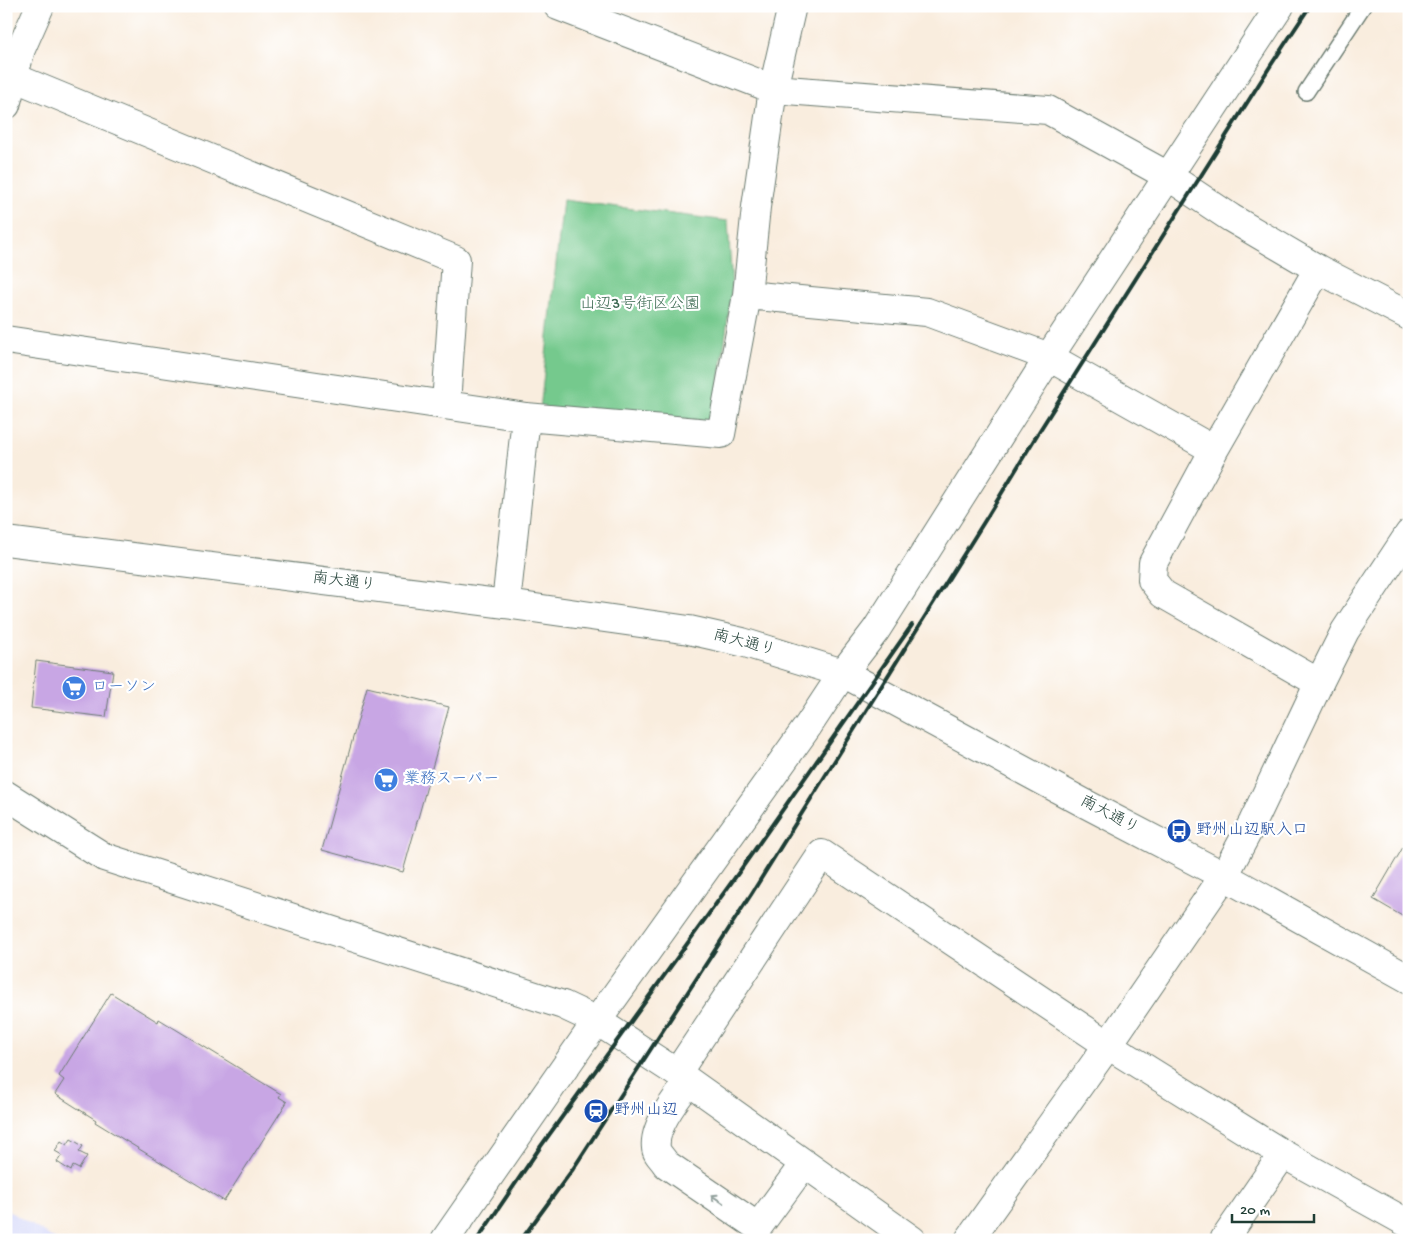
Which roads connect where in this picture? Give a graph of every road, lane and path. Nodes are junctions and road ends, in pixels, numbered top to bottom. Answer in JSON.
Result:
{"nodes":[{"id":1,"x":40,"y":6,"type":"edge"},
{"id":2,"x":558,"y":6,"type":"edge"},
{"id":3,"x":792,"y":6,"type":"edge"},
{"id":4,"x":1280,"y":6,"type":"edge"},
{"id":5,"x":1363,"y":6,"type":"edge"},
{"id":6,"x":13,"y":77,"type":"junction"},
{"id":7,"x":773,"y":89,"type":"junction"},
{"id":8,"x":1306,"y":92,"type":"dead end"},
{"id":9,"x":6,"y":105,"type":"edge"},
{"id":10,"x":1168,"y":176,"type":"junction"},
{"id":11,"x":1318,"y":268,"type":"junction"},
{"id":12,"x":747,"y":295,"type":"junction"},
{"id":13,"x":1405,"y":305,"type":"edge"},
{"id":14,"x":6,"y":340,"type":"edge"},
{"id":15,"x":1049,"y":357,"type":"junction"},
{"id":16,"x":446,"y":404,"type":"junction"},
{"id":17,"x":526,"y":417,"type":"junction"},
{"id":18,"x":1214,"y":450,"type":"junction"},
{"id":19,"x":1409,"y":534,"type":"edge"},
{"id":20,"x":6,"y":541,"type":"edge"},
{"id":21,"x":506,"y":604,"type":"junction"},
{"id":22,"x":843,"y":673,"type":"junction"},
{"id":23,"x":1319,"y":683,"type":"junction"},
{"id":24,"x":6,"y":795,"type":"edge"},
{"id":25,"x":1224,"y":876,"type":"junction"},
{"id":26,"x":1409,"y":978,"type":"edge"},
{"id":27,"x":597,"y":1021,"type":"junction"},
{"id":28,"x":1108,"y":1045,"type":"junction"},
{"id":29,"x":683,"y":1077,"type":"junction"},
{"id":30,"x":1283,"y":1154,"type":"junction"},
{"id":31,"x":804,"y":1164,"type":"junction"},
{"id":32,"x":1409,"y":1224,"type":"edge"},
{"id":33,"x":755,"y":1233,"type":"edge"},
{"id":34,"x":445,"y":1240,"type":"edge"},
{"id":35,"x":912,"y":1240,"type":"edge"},
{"id":36,"x":969,"y":1240,"type":"edge"},
{"id":37,"x":1224,"y":1240,"type":"edge"}],
"edges":[{"from":1,"to":6,"type":"street"},
{"from":2,"to":7,"type":"street"},
{"from":3,"to":7,"type":"street"},
{"from":4,"to":10,"type":"street"},
{"from":5,"to":8,"type":"lane"},
{"from":6,"to":9,"type":"street"},
{"from":6,"to":16,"type":"street"},
{"from":7,"to":10,"type":"street"},
{"from":7,"to":12,"type":"street"},
{"from":10,"to":11,"type":"street"},
{"from":10,"to":15,"type":"street"},
{"from":11,"to":13,"type":"street"},
{"from":11,"to":18,"type":"street"},
{"from":12,"to":15,"type":"street"},
{"from":12,"to":17,"type":"street"},
{"from":14,"to":16,"type":"street"},
{"from":15,"to":18,"type":"street"},
{"from":15,"to":22,"type":"street"},
{"from":16,"to":17,"type":"street"},
{"from":17,"to":21,"type":"street"},
{"from":18,"to":23,"type":"street"},
{"from":19,"to":23,"type":"street"},
{"from":20,"to":21,"type":"street","name":"南大通り"},
{"from":21,"to":22,"type":"street","name":"南大通り"},
{"from":22,"to":25,"type":"street","name":"南大通り"},
{"from":22,"to":27,"type":"street"},
{"from":23,"to":25,"type":"street"},
{"from":24,"to":27,"type":"street"},
{"from":25,"to":26,"type":"street","name":"南大通り"},
{"from":25,"to":28,"type":"street"},
{"from":27,"to":29,"type":"street"},
{"from":27,"to":34,"type":"street"},
{"from":28,"to":29,"type":"street"},
{"from":28,"to":30,"type":"street"},
{"from":28,"to":36,"type":"street"},
{"from":29,"to":31,"type":"street"},
{"from":33,"to":29,"type":"street","one_way":true},
{"from":30,"to":32,"type":"street"},
{"from":30,"to":37,"type":"street"},
{"from":31,"to":33,"type":"street"},
{"from":31,"to":35,"type":"street"}]}
